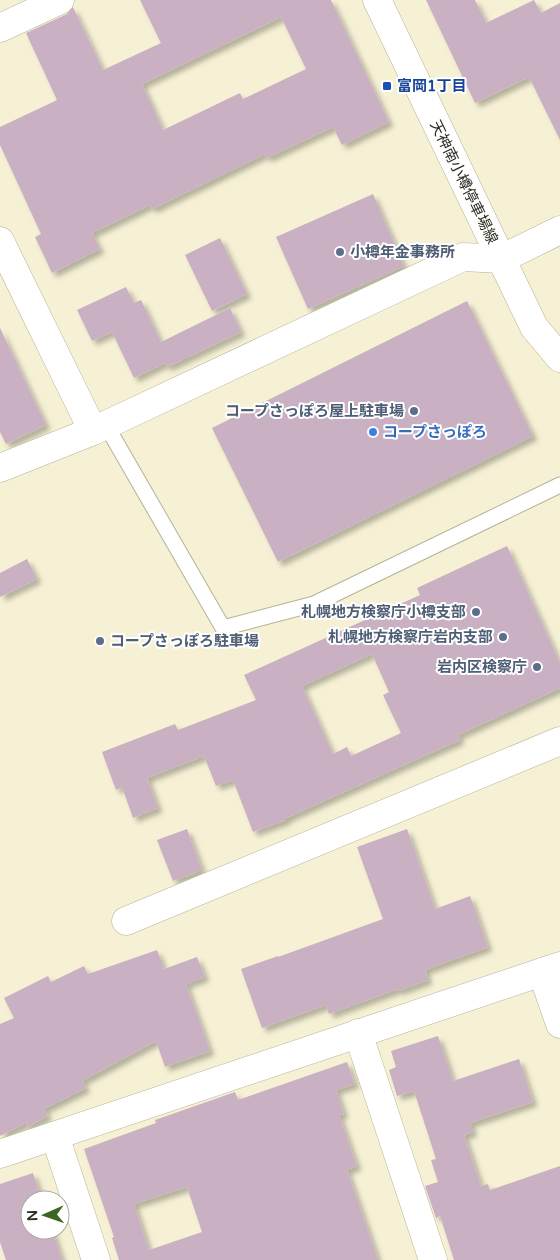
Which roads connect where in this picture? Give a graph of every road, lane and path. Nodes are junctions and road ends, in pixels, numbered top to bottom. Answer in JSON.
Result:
{"nodes":[{"id":1,"x":60,"y":0,"type":"edge"},
{"id":2,"x":377,"y":0,"type":"edge"},
{"id":3,"x":0,"y":28,"type":"edge"},
{"id":4,"x":560,"y":230,"type":"edge"},
{"id":5,"x":0,"y":241,"type":"edge"},
{"id":6,"x":501,"y":260,"type":"junction"},
{"id":7,"x":560,"y":358,"type":"edge"},
{"id":8,"x":100,"y":428,"type":"junction"},
{"id":9,"x":0,"y":468,"type":"edge"},
{"id":10,"x":560,"y":485,"type":"edge"},
{"id":11,"x":560,"y":742,"type":"edge"},
{"id":12,"x":126,"y":922,"type":"dead end"},
{"id":13,"x":551,"y":969,"type":"edge"},
{"id":14,"x":560,"y":1024,"type":"edge"},
{"id":15,"x":358,"y":1033,"type":"junction"},
{"id":16,"x":55,"y":1136,"type":"junction"},
{"id":17,"x":0,"y":1154,"type":"edge"},
{"id":18,"x":96,"y":1260,"type":"edge"},
{"id":19,"x":433,"y":1260,"type":"edge"}],
"edges":[{"from":1,"to":3,"type":"street"},
{"from":2,"to":6,"type":"street","name":"天神南小樽停車場線"},
{"from":4,"to":6,"type":"street"},
{"from":5,"to":8,"type":"street"},
{"from":6,"to":7,"type":"street","name":"天神南小樽停車場線"},
{"from":6,"to":8,"type":"street"},
{"from":8,"to":9,"type":"street"},
{"from":8,"to":10,"type":"lane"},
{"from":11,"to":12,"type":"street"},
{"from":13,"to":14,"type":"street"},
{"from":13,"to":15,"type":"street"},
{"from":15,"to":16,"type":"street"},
{"from":15,"to":19,"type":"street"},
{"from":16,"to":17,"type":"street"},
{"from":16,"to":18,"type":"street"}]}
